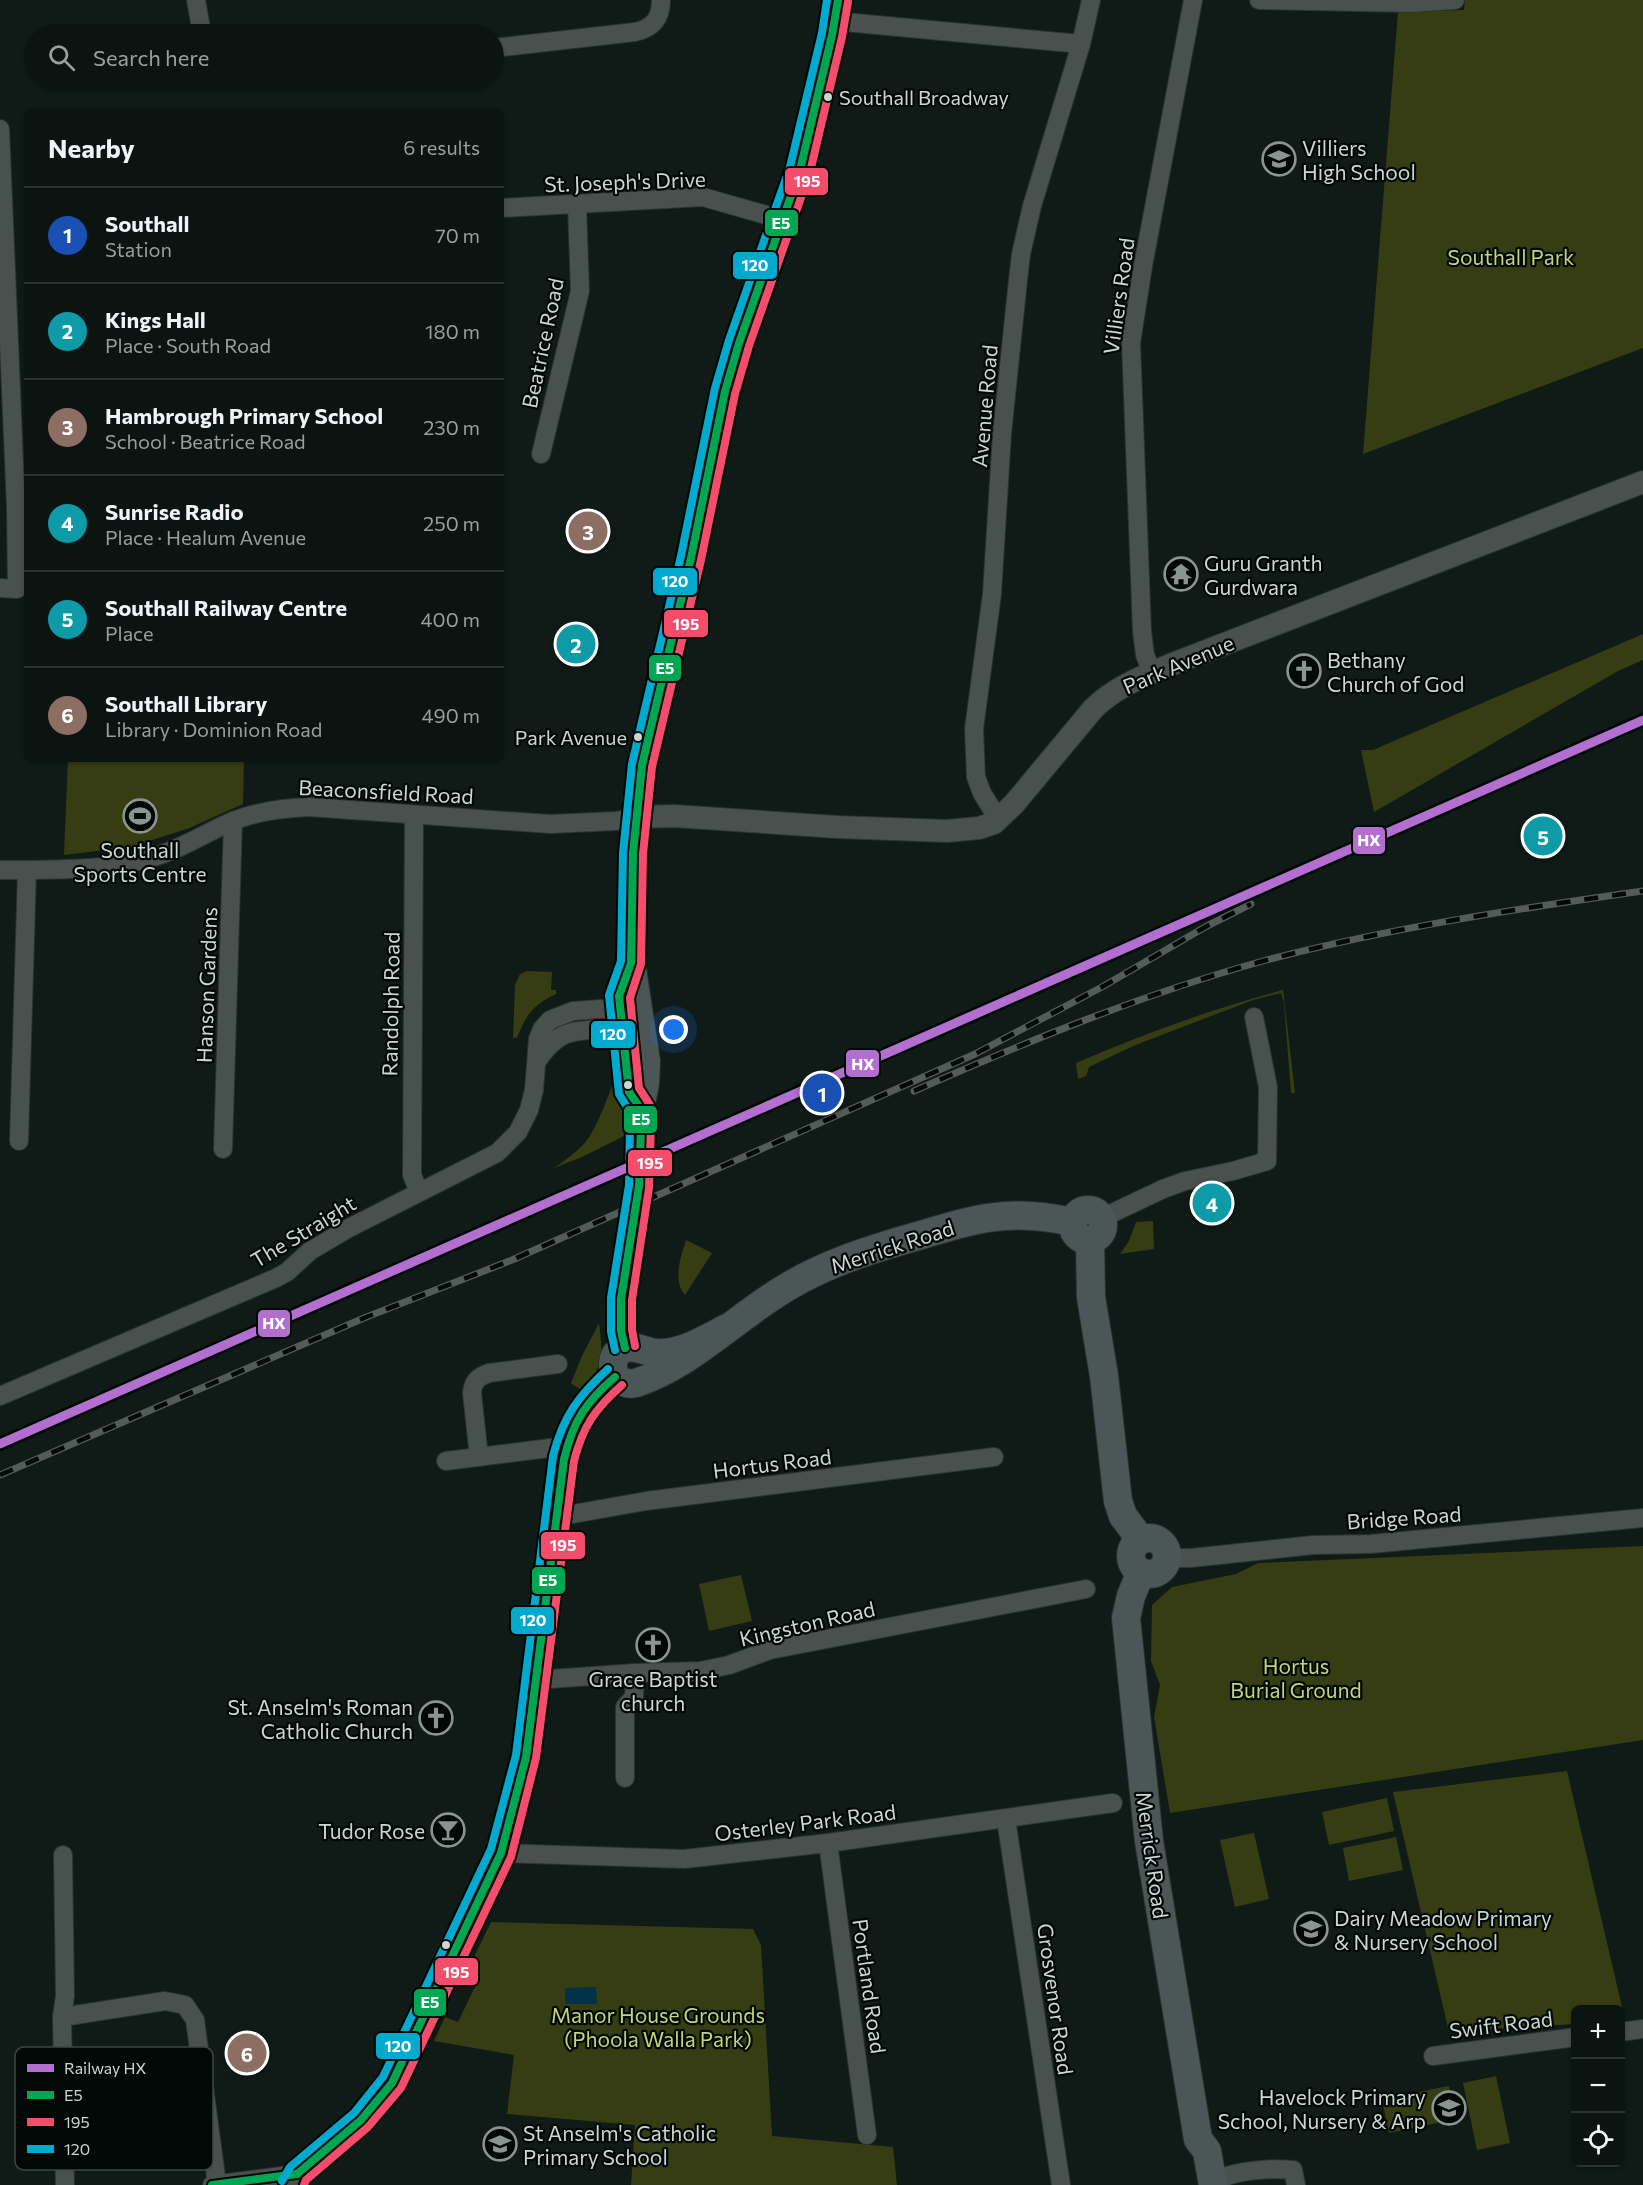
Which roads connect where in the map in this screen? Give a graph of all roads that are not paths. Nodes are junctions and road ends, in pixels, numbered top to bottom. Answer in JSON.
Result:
{"nodes":[{"id":1,"x":196,"y":0,"type":"edge"},
{"id":2,"x":661,"y":0,"type":"edge"},
{"id":3,"x":1091,"y":0,"type":"edge"},
{"id":4,"x":1193,"y":0,"type":"edge"},
{"id":5,"x":1259,"y":0,"type":"edge"},
{"id":6,"x":1455,"y":0,"type":"edge"},
{"id":7,"x":836,"y":11,"type":"edge"},
{"id":8,"x":200,"y":24,"type":"edge"},
{"id":9,"x":1081,"y":44,"type":"junction"},
{"id":10,"x":504,"y":47,"type":"edge"},
{"id":11,"x":0,"y":129,"type":"edge"},
{"id":12,"x":577,"y":204,"type":"junction"},
{"id":13,"x":504,"y":208,"type":"edge"},
{"id":14,"x":784,"y":220,"type":"junction"},
{"id":15,"x":541,"y":454,"type":"dead end"},
{"id":16,"x":1643,"y":482,"type":"edge"},
{"id":17,"x":0,"y":588,"type":"edge"},
{"id":18,"x":1152,"y":672,"type":"junction"},
{"id":19,"x":414,"y":815,"type":"junction"},
{"id":20,"x":636,"y":818,"type":"junction"},
{"id":21,"x":998,"y":819,"type":"junction"},
{"id":22,"x":233,"y":821,"type":"junction"},
{"id":23,"x":0,"y":870,"type":"edge"},
{"id":24,"x":27,"y":870,"type":"junction"},
{"id":25,"x":627,"y":996,"type":"junction"},
{"id":26,"x":1254,"y":1017,"type":"dead end"},
{"id":27,"x":641,"y":1117,"type":"junction"},
{"id":28,"x":19,"y":1141,"type":"dead end"},
{"id":29,"x":223,"y":1149,"type":"dead end"},
{"id":30,"x":419,"y":1192,"type":"junction"},
{"id":31,"x":1088,"y":1227,"type":"junction"},
{"id":32,"x":638,"y":1359,"type":"junction"},
{"id":33,"x":558,"y":1364,"type":"dead end"},
{"id":34,"x":615,"y":1377,"type":"joint"},
{"id":35,"x":0,"y":1396,"type":"edge"},
{"id":36,"x":566,"y":1446,"type":"junction"},
{"id":37,"x":479,"y":1457,"type":"junction"},
{"id":38,"x":994,"y":1457,"type":"dead end"},
{"id":39,"x":446,"y":1461,"type":"dead end"},
{"id":40,"x":555,"y":1517,"type":"junction"},
{"id":41,"x":1643,"y":1518,"type":"edge"},
{"id":42,"x":1141,"y":1540,"type":"junction"},
{"id":43,"x":1167,"y":1558,"type":"junction"},
{"id":44,"x":1141,"y":1572,"type":"junction"},
{"id":45,"x":1086,"y":1589,"type":"dead end"},
{"id":46,"x":635,"y":1672,"type":"junction"},
{"id":47,"x":536,"y":1680,"type":"junction"},
{"id":48,"x":625,"y":1778,"type":"dead end"},
{"id":49,"x":1113,"y":1803,"type":"dead end"},
{"id":50,"x":1006,"y":1819,"type":"junction"},
{"id":51,"x":828,"y":1843,"type":"junction"},
{"id":52,"x":501,"y":1853,"type":"junction"},
{"id":53,"x":63,"y":1855,"type":"dead end"},
{"id":54,"x":62,"y":2017,"type":"junction"},
{"id":55,"x":1643,"y":2029,"type":"edge"},
{"id":56,"x":1625,"y":2031,"type":"edge"},
{"id":57,"x":1571,"y":2038,"type":"edge"},
{"id":58,"x":63,"y":2047,"type":"edge"},
{"id":59,"x":199,"y":2047,"type":"edge"},
{"id":60,"x":1433,"y":2056,"type":"dead end"},
{"id":61,"x":867,"y":2135,"type":"dead end"},
{"id":62,"x":213,"y":2154,"type":"edge"},
{"id":63,"x":65,"y":2170,"type":"edge"},
{"id":64,"x":1294,"y":2178,"type":"edge"},
{"id":65,"x":295,"y":2179,"type":"edge"},
{"id":66,"x":1213,"y":2182,"type":"edge"},
{"id":67,"x":217,"y":2184,"type":"edge"},
{"id":68,"x":65,"y":2185,"type":"edge"},
{"id":69,"x":212,"y":2185,"type":"edge"},
{"id":70,"x":1061,"y":2185,"type":"edge"}],
"edges":[{"from":1,"to":8,"type":"street"},
{"from":2,"to":10,"type":"street"},
{"from":3,"to":9,"type":"street","name":"Avenue Road"},
{"from":4,"to":18,"type":"street","name":"Villiers Road"},
{"from":5,"to":6,"type":"street"},
{"from":7,"to":9,"type":"street"},
{"from":7,"to":14,"type":"main road"},
{"from":9,"to":21,"type":"street","name":"Avenue Road"},
{"from":11,"to":17,"type":"street"},
{"from":12,"to":13,"type":"street","name":"St. Joseph's Drive"},
{"from":12,"to":14,"type":"street","name":"St. Joseph's Drive"},
{"from":12,"to":15,"type":"street","name":"Beatrice Road"},
{"from":14,"to":20,"type":"main road"},
{"from":16,"to":18,"type":"street","name":"Park Avenue"},
{"from":18,"to":21,"type":"street","name":"Park Avenue"},
{"from":19,"to":20,"type":"street","name":"Beaconsfield Road"},
{"from":19,"to":22,"type":"street","name":"Beaconsfield Road"},
{"from":19,"to":30,"type":"street","name":"Randolph Road"},
{"from":20,"to":21,"type":"street","name":"Park Avenue"},
{"from":20,"to":25,"type":"main road"},
{"from":22,"to":24,"type":"street","name":"Beaconsfield Road"},
{"from":22,"to":29,"type":"street","name":"Hanson Gardens"},
{"from":23,"to":24,"type":"street","name":"Beaconsfield Road"},
{"from":24,"to":28,"type":"street"},
{"from":25,"to":27,"type":"main road"},
{"from":25,"to":27,"type":"main road"},
{"from":25,"to":30,"type":"street","name":"The Straight"},
{"from":26,"to":31,"type":"street"},
{"from":27,"to":32,"type":"main road","bridge":true},
{"from":30,"to":35,"type":"street","name":"The Straight"},
{"from":31,"to":32,"type":"main road","name":"Merrick Road"},
{"from":31,"to":42,"type":"main road"},
{"from":32,"to":34,"type":"main road"},
{"from":33,"to":37,"type":"street"},
{"from":34,"to":36,"type":"street"},
{"from":36,"to":37,"type":"street"},
{"from":36,"to":40,"type":"street"},
{"from":37,"to":39,"type":"street"},
{"from":38,"to":40,"type":"street","name":"Hortus Road"},
{"from":40,"to":47,"type":"street"},
{"from":41,"to":43,"type":"street","name":"Bridge Road"},
{"from":42,"to":43,"type":"main road"},
{"from":42,"to":44,"type":"main road"},
{"from":43,"to":44,"type":"main road"},
{"from":44,"to":66,"type":"main road","name":"Merrick Road"},
{"from":45,"to":46,"type":"street","name":"Kingston Road"},
{"from":46,"to":47,"type":"street","name":"Kingston Road"},
{"from":46,"to":48,"type":"street"},
{"from":47,"to":52,"type":"street"},
{"from":49,"to":50,"type":"street","name":"Osterley Park Road"},
{"from":50,"to":51,"type":"street","name":"Osterley Park Road"},
{"from":50,"to":70,"type":"street","name":"Grosvenor Road"},
{"from":51,"to":52,"type":"street","name":"Osterley Park Road"},
{"from":51,"to":61,"type":"street","name":"Portland Road"},
{"from":52,"to":65,"type":"street"},
{"from":53,"to":54,"type":"street"},
{"from":54,"to":58,"type":"street"},
{"from":54,"to":59,"type":"street"},
{"from":55,"to":56,"type":"street"},
{"from":57,"to":60,"type":"street","name":"Swift Road"},
{"from":62,"to":67,"type":"street"},
{"from":63,"to":68,"type":"street"},
{"from":64,"to":66,"type":"street"},
{"from":65,"to":67,"type":"street"},
{"from":67,"to":69,"type":"street"}]}
